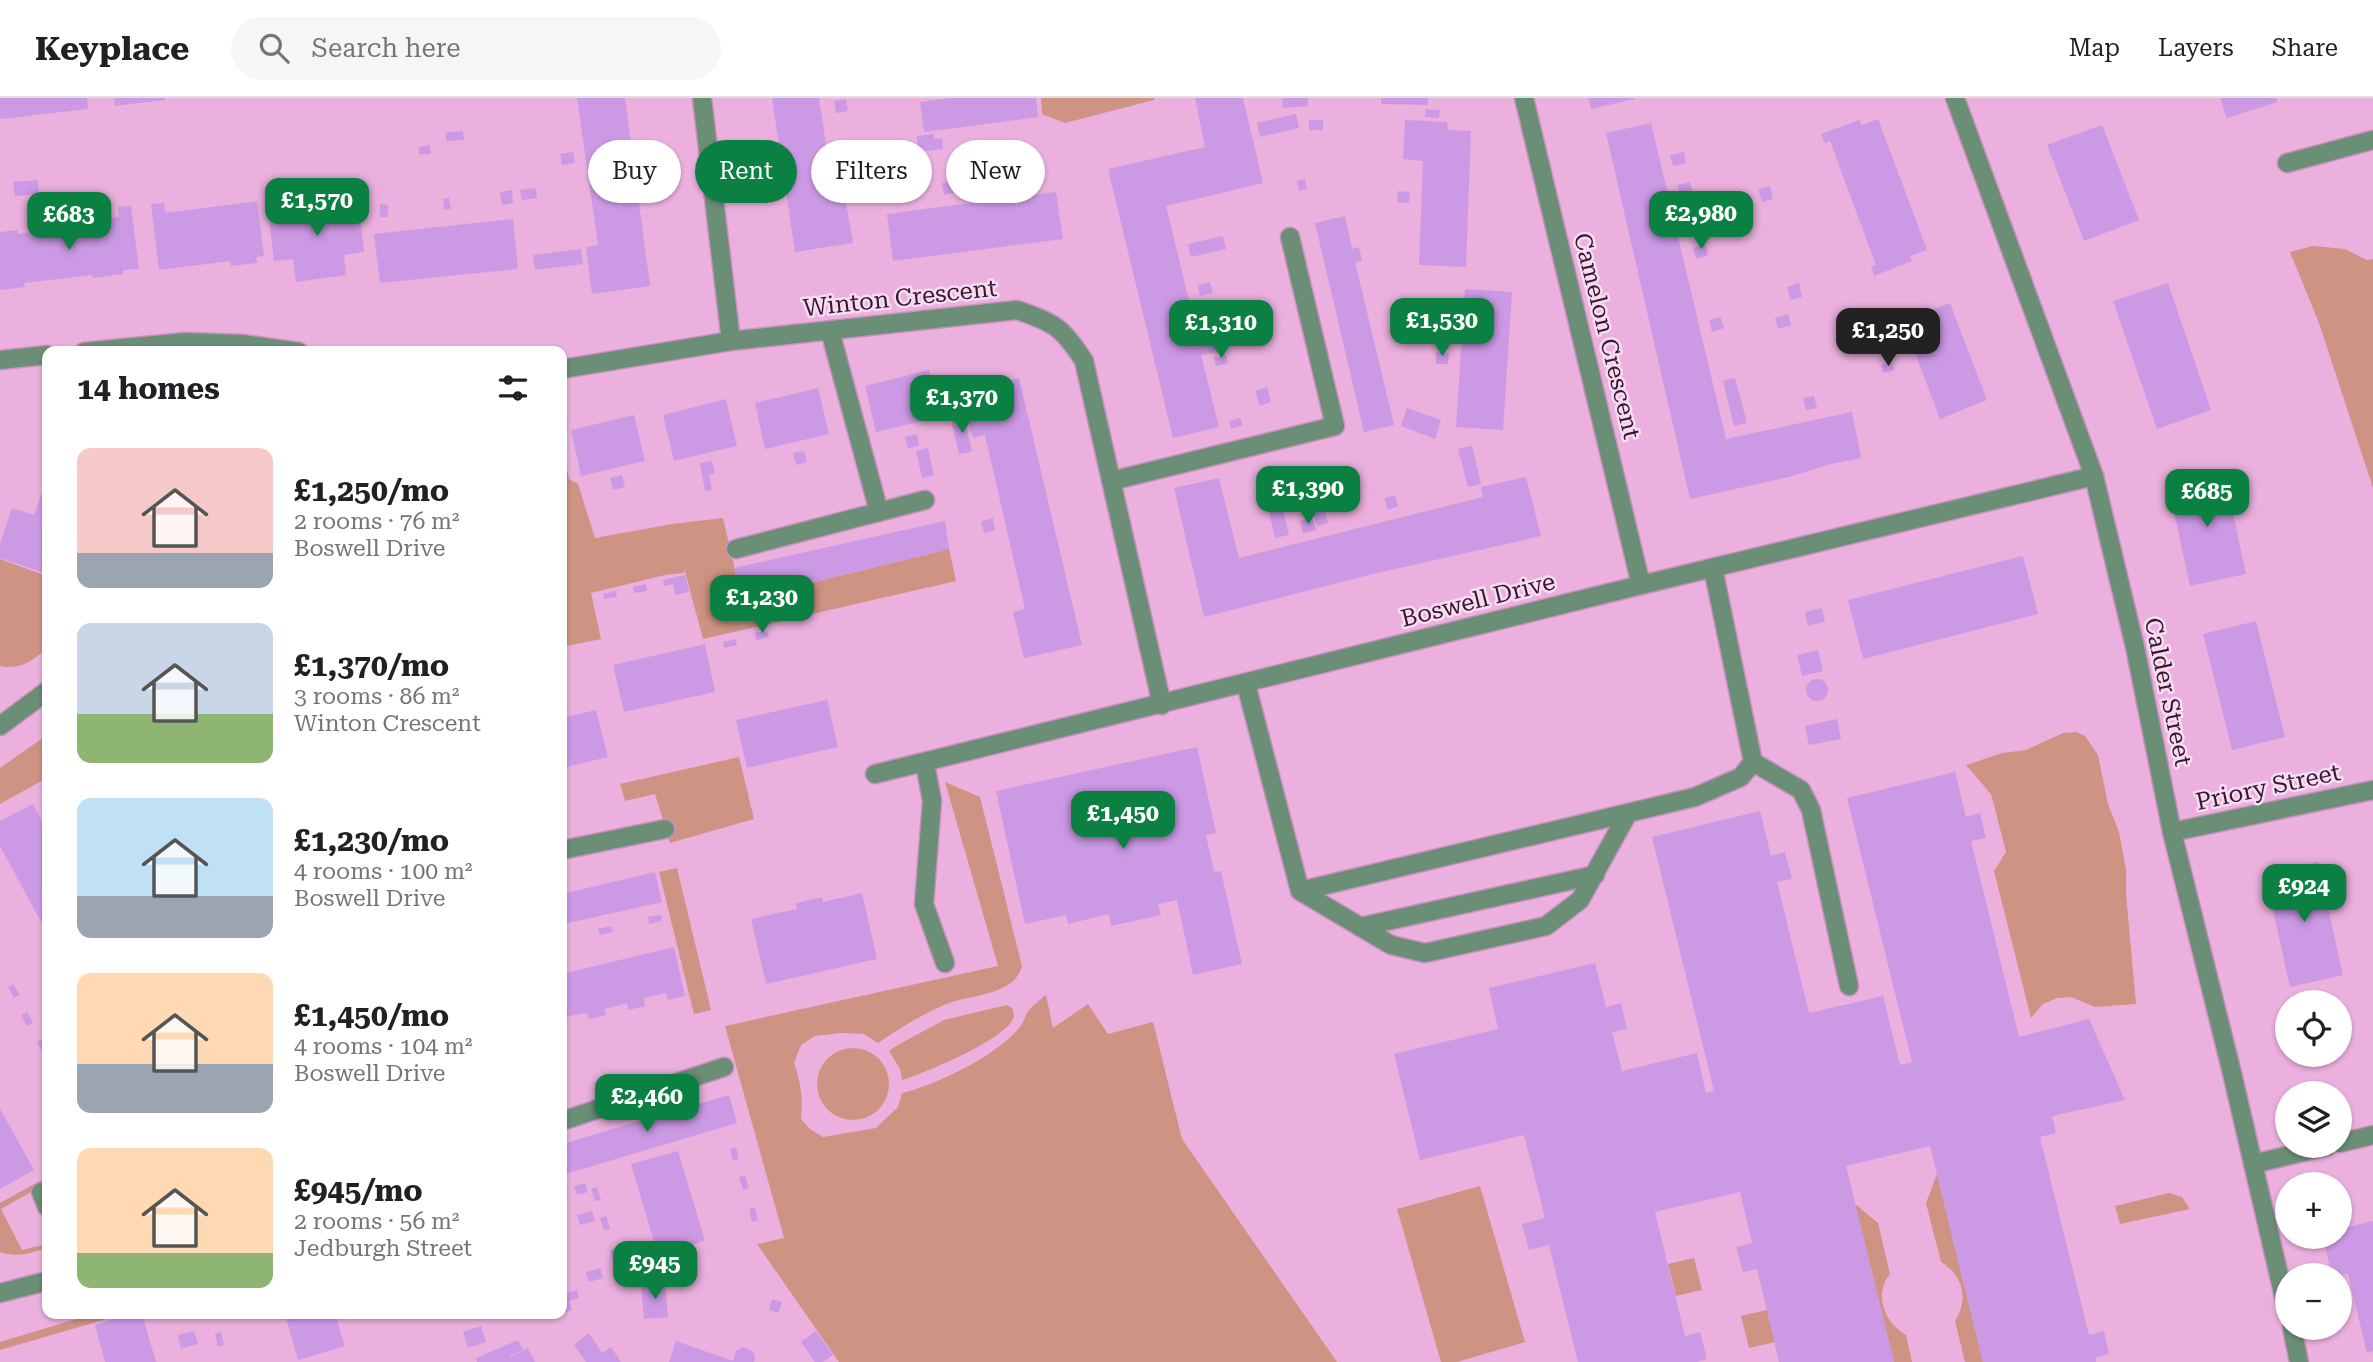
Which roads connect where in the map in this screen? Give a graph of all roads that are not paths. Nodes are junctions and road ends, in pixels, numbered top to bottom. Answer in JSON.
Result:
{"nodes":[{"id":1,"x":702,"y":98,"type":"edge"},
{"id":2,"x":1524,"y":98,"type":"edge"},
{"id":3,"x":1955,"y":98,"type":"edge"},
{"id":4,"x":2373,"y":140,"type":"edge"},
{"id":5,"x":2287,"y":163,"type":"dead end"},
{"id":6,"x":1290,"y":237,"type":"dead end"},
{"id":7,"x":830,"y":331,"type":"junction"},
{"id":8,"x":732,"y":341,"type":"junction"},
{"id":9,"x":145,"y":346,"type":"edge"},
{"id":10,"x":256,"y":346,"type":"edge"},
{"id":11,"x":42,"y":356,"type":"edge"},
{"id":12,"x":0,"y":360,"type":"edge"},
{"id":13,"x":567,"y":368,"type":"edge"},
{"id":14,"x":2094,"y":476,"type":"junction"},
{"id":15,"x":1111,"y":481,"type":"junction"},
{"id":16,"x":925,"y":500,"type":"dead end"},
{"id":17,"x":879,"y":512,"type":"junction"},
{"id":18,"x":736,"y":549,"type":"dead end"},
{"id":19,"x":1713,"y":568,"type":"junction"},
{"id":20,"x":1641,"y":585,"type":"junction"},
{"id":21,"x":1246,"y":684,"type":"junction"},
{"id":22,"x":42,"y":695,"type":"edge"},
{"id":23,"x":1162,"y":705,"type":"junction"},
{"id":24,"x":0,"y":726,"type":"edge"},
{"id":25,"x":1753,"y":762,"type":"junction"},
{"id":26,"x":925,"y":763,"type":"junction"},
{"id":27,"x":875,"y":774,"type":"dead end"},
{"id":28,"x":2373,"y":790,"type":"edge"},
{"id":29,"x":1627,"y":814,"type":"junction"},
{"id":30,"x":665,"y":829,"type":"dead end"},
{"id":31,"x":2172,"y":832,"type":"junction"},
{"id":32,"x":567,"y":849,"type":"edge"},
{"id":33,"x":1595,"y":876,"type":"junction"},
{"id":34,"x":1300,"y":891,"type":"junction"},
{"id":35,"x":1360,"y":927,"type":"junction"},
{"id":36,"x":945,"y":963,"type":"dead end"},
{"id":37,"x":1849,"y":986,"type":"dead end"},
{"id":38,"x":724,"y":1067,"type":"dead end"},
{"id":39,"x":567,"y":1119,"type":"edge"},
{"id":40,"x":2373,"y":1135,"type":"edge"},
{"id":41,"x":2352,"y":1140,"type":"edge"},
{"id":42,"x":2278,"y":1158,"type":"edge"},
{"id":43,"x":2253,"y":1164,"type":"junction"},
{"id":44,"x":2276,"y":1263,"type":"edge"},
{"id":45,"x":42,"y":1282,"type":"edge"},
{"id":46,"x":0,"y":1293,"type":"edge"},
{"id":47,"x":2294,"y":1340,"type":"edge"},
{"id":48,"x":2299,"y":1362,"type":"edge"}],
"edges":[{"from":1,"to":8,"type":"street"},
{"from":2,"to":20,"type":"street","name":"Camelon Crescent"},
{"from":3,"to":14,"type":"street","name":"Calder Street"},
{"from":4,"to":5,"type":"street"},
{"from":6,"to":15,"type":"street"},
{"from":7,"to":8,"type":"street","name":"Winton Crescent"},
{"from":7,"to":15,"type":"street","name":"Winton Crescent"},
{"from":7,"to":17,"type":"street"},
{"from":8,"to":13,"type":"street","name":"Winton Crescent"},
{"from":9,"to":10,"type":"street"},
{"from":11,"to":12,"type":"street"},
{"from":14,"to":19,"type":"street","name":"Boswell Drive"},
{"from":14,"to":31,"type":"street","name":"Calder Street"},
{"from":15,"to":23,"type":"street","name":"Winton Crescent"},
{"from":16,"to":17,"type":"street"},
{"from":17,"to":18,"type":"street"},
{"from":19,"to":20,"type":"street","name":"Boswell Drive"},
{"from":19,"to":25,"type":"street"},
{"from":20,"to":21,"type":"street","name":"Boswell Drive"},
{"from":21,"to":23,"type":"street","name":"Boswell Drive"},
{"from":21,"to":34,"type":"street"},
{"from":22,"to":24,"type":"street"},
{"from":23,"to":26,"type":"street","name":"Boswell Drive"},
{"from":25,"to":29,"type":"street"},
{"from":25,"to":37,"type":"street"},
{"from":26,"to":27,"type":"street","name":"Boswell Drive"},
{"from":26,"to":36,"type":"street"},
{"from":28,"to":31,"type":"street","name":"Priory Street"},
{"from":29,"to":33,"type":"street"},
{"from":29,"to":34,"type":"street"},
{"from":30,"to":32,"type":"street"},
{"from":31,"to":43,"type":"street","name":"Calder Street"},
{"from":33,"to":35,"type":"street"},
{"from":33,"to":35,"type":"street"},
{"from":34,"to":35,"type":"street"},
{"from":38,"to":39,"type":"street"},
{"from":40,"to":41,"type":"street"},
{"from":42,"to":43,"type":"street"},
{"from":43,"to":44,"type":"street","name":"Calder Street"},
{"from":45,"to":46,"type":"street"},
{"from":47,"to":48,"type":"street"}]}
